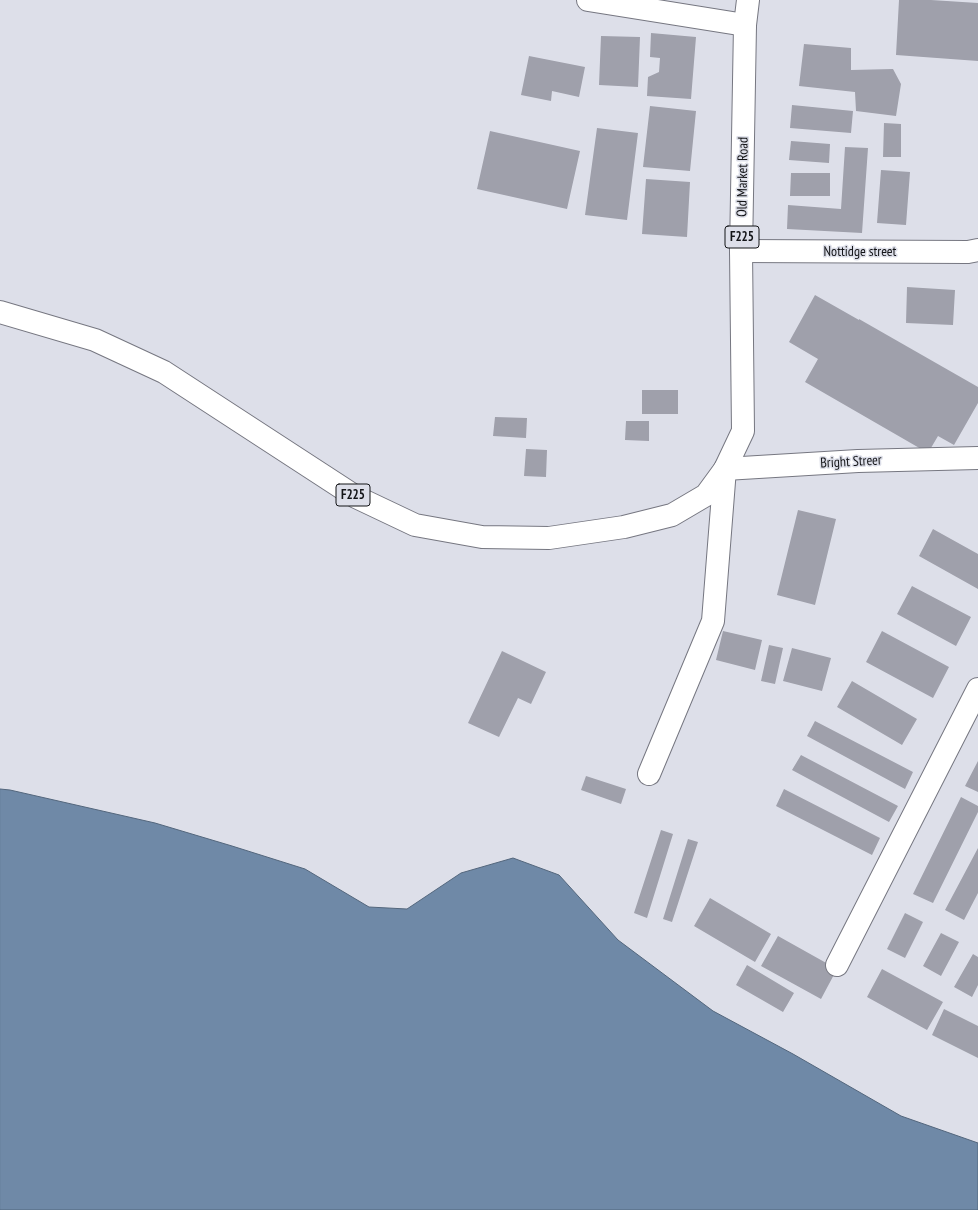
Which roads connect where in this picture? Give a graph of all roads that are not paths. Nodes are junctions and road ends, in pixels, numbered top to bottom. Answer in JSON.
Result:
{"nodes":[{"id":1,"x":588,"y":0,"type":"edge"},
{"id":2,"x":748,"y":0,"type":"edge"},
{"id":3,"x":745,"y":25,"type":"junction"},
{"id":4,"x":978,"y":250,"type":"edge"},
{"id":5,"x":741,"y":251,"type":"junction"},
{"id":6,"x":0,"y":312,"type":"edge"},
{"id":7,"x":978,"y":458,"type":"edge"},
{"id":8,"x":725,"y":469,"type":"junction"},
{"id":9,"x":978,"y":688,"type":"edge"},
{"id":10,"x":649,"y":774,"type":"dead end"},
{"id":11,"x":837,"y":966,"type":"dead end"}],
"edges":[{"from":1,"to":3,"type":"main road"},
{"from":2,"to":3,"type":"main road","name":"Old Market Road","number":"F225"},
{"from":3,"to":5,"type":"main road","name":"Old Market Road","number":"F225"},
{"from":4,"to":5,"type":"main road","name":"Nottidge street"},
{"from":5,"to":8,"type":"main road","name":"Old Market Road","number":"F225"},
{"from":6,"to":8,"type":"main road","number":"F225"},
{"from":7,"to":8,"type":"main road","name":"Bright Streer"},
{"from":8,"to":10,"type":"main road"},
{"from":9,"to":11,"type":"main road"}]}
